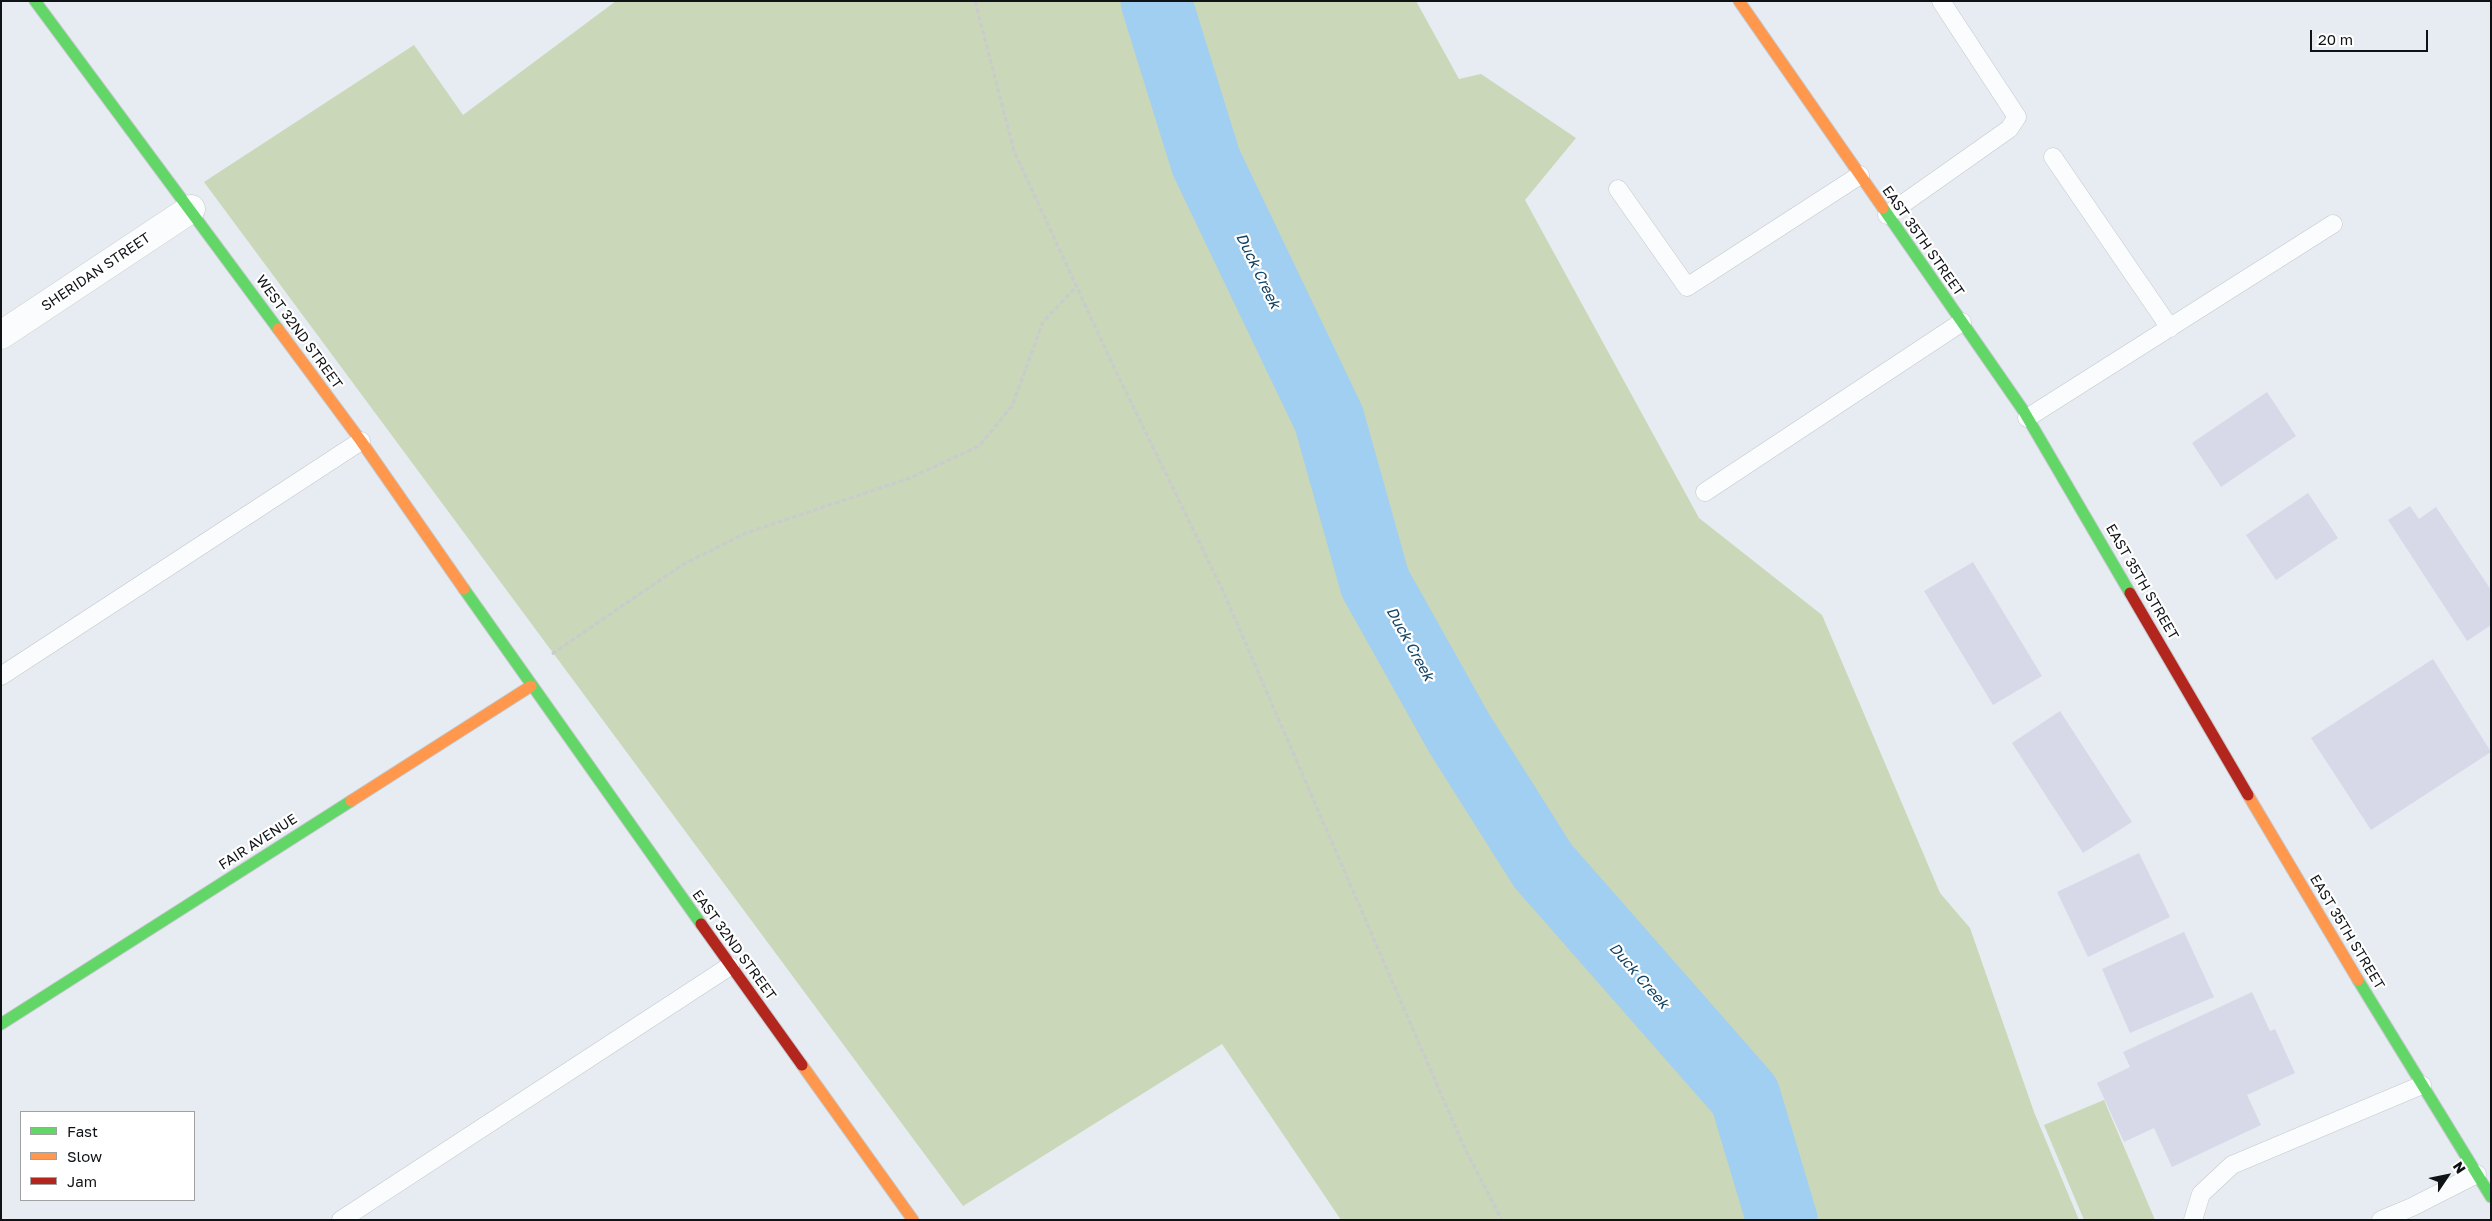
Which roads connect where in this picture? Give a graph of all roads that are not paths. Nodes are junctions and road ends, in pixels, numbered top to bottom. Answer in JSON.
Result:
{"nodes":[{"id":1,"x":35,"y":1,"type":"edge"},
{"id":2,"x":1739,"y":1,"type":"edge"},
{"id":3,"x":1941,"y":1,"type":"edge"},
{"id":4,"x":2053,"y":157,"type":"dead end"},
{"id":5,"x":1860,"y":175,"type":"junction"},
{"id":6,"x":1618,"y":189,"type":"dead end"},
{"id":7,"x":190,"y":209,"type":"junction"},
{"id":8,"x":1887,"y":215,"type":"junction"},
{"id":9,"x":2333,"y":224,"type":"dead end"},
{"id":10,"x":1962,"y":322,"type":"junction"},
{"id":11,"x":2170,"y":328,"type":"junction"},
{"id":12,"x":1,"y":335,"type":"edge"},
{"id":13,"x":2028,"y":418,"type":"junction"},
{"id":14,"x":361,"y":441,"type":"junction"},
{"id":15,"x":1705,"y":492,"type":"dead end"},
{"id":16,"x":1,"y":676,"type":"edge"},
{"id":17,"x":531,"y":686,"type":"junction"},
{"id":18,"x":730,"y":966,"type":"junction"},
{"id":19,"x":1,"y":1024,"type":"edge"},
{"id":20,"x":2422,"y":1085,"type":"junction"},
{"id":21,"x":2477,"y":1174,"type":"junction"},
{"id":22,"x":2491,"y":1197,"type":"edge"},
{"id":23,"x":2415,"y":1213,"type":"edge"},
{"id":24,"x":911,"y":1219,"type":"edge"},
{"id":25,"x":341,"y":1220,"type":"edge"},
{"id":26,"x":2193,"y":1220,"type":"edge"},
{"id":27,"x":2381,"y":1220,"type":"edge"}],
"edges":[{"from":1,"to":7,"type":"street","name":"WEST 32ND STREET"},
{"from":2,"to":5,"type":"street","name":"EAST 35TH STREET"},
{"from":3,"to":8,"type":"lane"},
{"from":4,"to":11,"type":"lane"},
{"from":5,"to":6,"type":"lane"},
{"from":5,"to":8,"type":"street","name":"EAST 35TH STREET"},
{"from":7,"to":12,"type":"street","name":"SHERIDAN STREET"},
{"from":7,"to":14,"type":"street","name":"WEST 32ND STREET"},
{"from":8,"to":10,"type":"street","name":"EAST 35TH STREET"},
{"from":9,"to":11,"type":"lane"},
{"from":10,"to":13,"type":"street","name":"EAST 35TH STREET"},
{"from":10,"to":15,"type":"lane"},
{"from":11,"to":13,"type":"lane"},
{"from":13,"to":20,"type":"street","name":"EAST 35TH STREET"},
{"from":14,"to":16,"type":"lane"},
{"from":14,"to":17,"type":"street","name":"WEST 32ND STREET"},
{"from":17,"to":18,"type":"street","name":"EAST 32ND STREET"},
{"from":17,"to":19,"type":"street","name":"FAIR AVENUE"},
{"from":18,"to":24,"type":"street","name":"EAST 32ND STREET"},
{"from":18,"to":25,"type":"lane"},
{"from":20,"to":21,"type":"street","name":"EAST 35TH STREET"},
{"from":20,"to":26,"type":"lane"},
{"from":21,"to":22,"type":"street","name":"EAST 35TH STREET"},
{"from":21,"to":23,"type":"lane"},
{"from":23,"to":27,"type":"lane"}]}
